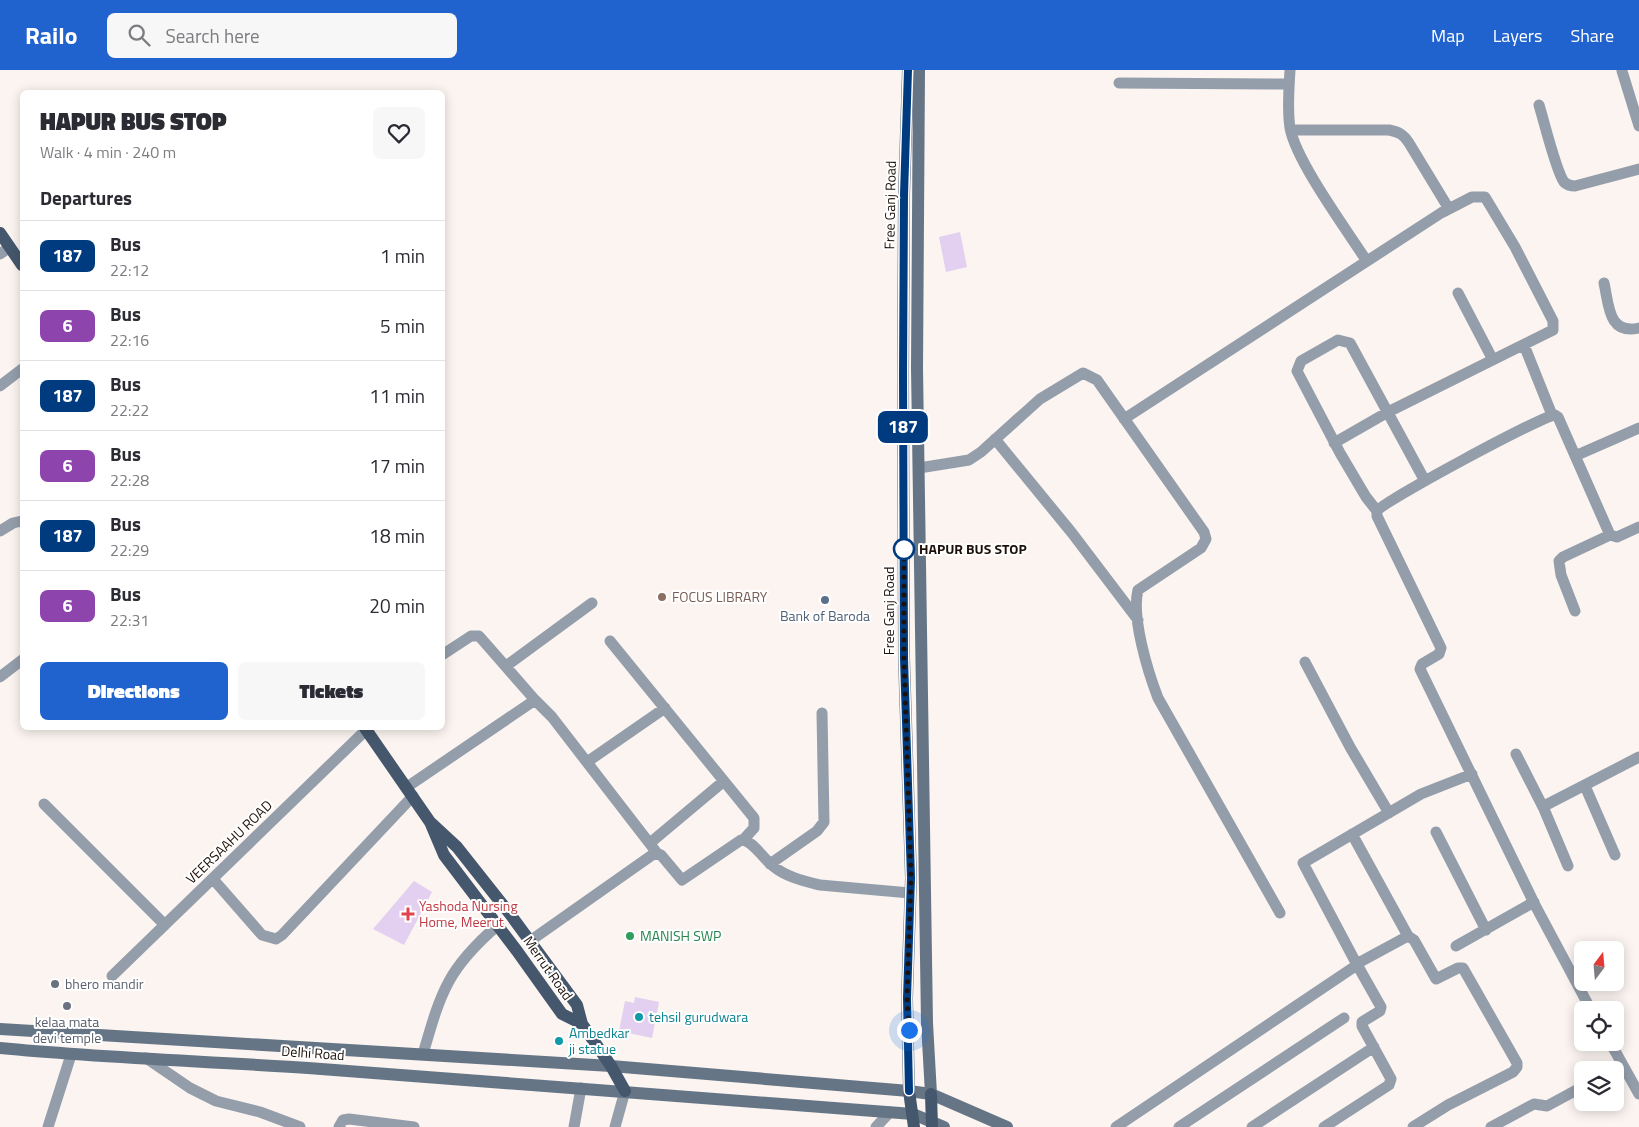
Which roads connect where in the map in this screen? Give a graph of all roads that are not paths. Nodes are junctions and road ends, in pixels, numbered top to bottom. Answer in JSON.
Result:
{"nodes":[{"id":1,"x":908,"y":70,"type":"edge"},
{"id":2,"x":918,"y":70,"type":"edge"},
{"id":3,"x":1290,"y":70,"type":"edge"},
{"id":4,"x":1622,"y":71,"type":"edge"},
{"id":5,"x":1119,"y":83,"type":"dead end"},
{"id":6,"x":1290,"y":84,"type":"junction"},
{"id":7,"x":1539,"y":105,"type":"dead end"},
{"id":8,"x":1639,"y":126,"type":"edge"},
{"id":9,"x":1291,"y":130,"type":"junction"},
{"id":10,"x":1639,"y":169,"type":"edge"},
{"id":11,"x":1449,"y":209,"type":"junction"},
{"id":12,"x":0,"y":233,"type":"edge"},
{"id":13,"x":5,"y":250,"type":"edge"},
{"id":14,"x":1366,"y":260,"type":"junction"},
{"id":15,"x":20,"y":263,"type":"edge"},
{"id":16,"x":1604,"y":283,"type":"dead end"},
{"id":17,"x":1458,"y":293,"type":"dead end"},
{"id":18,"x":1639,"y":328,"type":"edge"},
{"id":19,"x":1524,"y":345,"type":"junction"},
{"id":20,"x":1492,"y":360,"type":"junction"},
{"id":21,"x":20,"y":371,"type":"edge"},
{"id":22,"x":0,"y":386,"type":"edge"},
{"id":23,"x":1388,"y":412,"type":"junction"},
{"id":24,"x":1552,"y":415,"type":"junction"},
{"id":25,"x":1124,"y":419,"type":"junction"},
{"id":26,"x":1639,"y":428,"type":"edge"},
{"id":27,"x":995,"y":439,"type":"junction"},
{"id":28,"x":1334,"y":443,"type":"junction"},
{"id":29,"x":1575,"y":456,"type":"junction"},
{"id":30,"x":918,"y":468,"type":"junction"},
{"id":31,"x":1425,"y":481,"type":"junction"},
{"id":32,"x":1378,"y":511,"type":"junction"},
{"id":33,"x":20,"y":521,"type":"edge"},
{"id":34,"x":1639,"y":527,"type":"edge"},
{"id":35,"x":0,"y":531,"type":"edge"},
{"id":36,"x":1610,"y":535,"type":"junction"},
{"id":37,"x":592,"y":603,"type":"dead end"},
{"id":38,"x":1575,"y":611,"type":"dead end"},
{"id":39,"x":1139,"y":620,"type":"junction"},
{"id":40,"x":610,"y":641,"type":"dead end"},
{"id":41,"x":445,"y":653,"type":"edge"},
{"id":42,"x":20,"y":662,"type":"edge"},
{"id":43,"x":1305,"y":662,"type":"dead end"},
{"id":44,"x":506,"y":666,"type":"junction"},
{"id":45,"x":0,"y":677,"type":"edge"},
{"id":46,"x":534,"y":700,"type":"junction"},
{"id":47,"x":665,"y":708,"type":"junction"},
{"id":48,"x":822,"y":713,"type":"dead end"},
{"id":49,"x":364,"y":730,"type":"edge"},
{"id":50,"x":367,"y":730,"type":"edge"},
{"id":51,"x":1516,"y":754,"type":"dead end"},
{"id":52,"x":1639,"y":757,"type":"edge"},
{"id":53,"x":587,"y":762,"type":"junction"},
{"id":54,"x":1472,"y":774,"type":"junction"},
{"id":55,"x":724,"y":781,"type":"junction"},
{"id":56,"x":1585,"y":786,"type":"junction"},
{"id":57,"x":410,"y":792,"type":"junction"},
{"id":58,"x":44,"y":804,"type":"dead end"},
{"id":59,"x":1544,"y":809,"type":"junction"},
{"id":60,"x":1389,"y":813,"type":"junction"},
{"id":61,"x":430,"y":822,"type":"junction"},
{"id":62,"x":1436,"y":832,"type":"dead end"},
{"id":63,"x":1352,"y":834,"type":"junction"},
{"id":64,"x":744,"y":840,"type":"junction"},
{"id":65,"x":650,"y":843,"type":"junction"},
{"id":66,"x":657,"y":853,"type":"junction"},
{"id":67,"x":1615,"y":855,"type":"dead end"},
{"id":68,"x":770,"y":864,"type":"junction"},
{"id":69,"x":1568,"y":866,"type":"dead end"},
{"id":70,"x":213,"y":879,"type":"junction"},
{"id":71,"x":910,"y":893,"type":"junction"},
{"id":72,"x":1534,"y":902,"type":"junction"},
{"id":73,"x":1280,"y":913,"type":"dead end"},
{"id":74,"x":165,"y":925,"type":"junction"},
{"id":75,"x":498,"y":925,"type":"junction"},
{"id":76,"x":1486,"y":930,"type":"junction"},
{"id":77,"x":1408,"y":936,"type":"junction"},
{"id":78,"x":530,"y":941,"type":"junction"},
{"id":79,"x":1456,"y":946,"type":"dead end"},
{"id":80,"x":1356,"y":963,"type":"junction"},
{"id":81,"x":112,"y":976,"type":"dead end"},
{"id":82,"x":1586,"y":1001,"type":"edge"},
{"id":83,"x":1344,"y":1018,"type":"dead end"},
{"id":84,"x":582,"y":1024,"type":"junction"},
{"id":85,"x":0,"y":1029,"type":"edge"},
{"id":86,"x":130,"y":1037,"type":"junction"},
{"id":87,"x":1374,"y":1047,"type":"junction"},
{"id":88,"x":0,"y":1048,"type":"edge"},
{"id":89,"x":423,"y":1054,"type":"junction"},
{"id":90,"x":71,"y":1055,"type":"junction"},
{"id":91,"x":128,"y":1057,"type":"junction"},
{"id":92,"x":146,"y":1058,"type":"junction"},
{"id":93,"x":611,"y":1066,"type":"junction"},
{"id":94,"x":1624,"y":1075,"type":"edge"},
{"id":95,"x":756,"y":1078,"type":"junction"},
{"id":96,"x":581,"y":1088,"type":"junction"},
{"id":97,"x":625,"y":1091,"type":"junction"},
{"id":98,"x":909,"y":1091,"type":"junction"},
{"id":99,"x":1574,"y":1091,"type":"edge"},
{"id":100,"x":931,"y":1094,"type":"junction"},
{"id":101,"x":1639,"y":1094,"type":"edge"},
{"id":102,"x":756,"y":1101,"type":"junction"},
{"id":103,"x":890,"y":1112,"type":"junction"},
{"id":104,"x":914,"y":1121,"type":"edge"},
{"id":105,"x":936,"y":1125,"type":"edge"},
{"id":106,"x":48,"y":1127,"type":"edge"},
{"id":107,"x":300,"y":1127,"type":"edge"},
{"id":108,"x":338,"y":1127,"type":"edge"},
{"id":109,"x":414,"y":1127,"type":"edge"},
{"id":110,"x":574,"y":1127,"type":"edge"},
{"id":111,"x":615,"y":1127,"type":"edge"},
{"id":112,"x":876,"y":1127,"type":"edge"},
{"id":113,"x":1006,"y":1127,"type":"edge"},
{"id":114,"x":1116,"y":1127,"type":"edge"},
{"id":115,"x":1179,"y":1127,"type":"edge"},
{"id":116,"x":1252,"y":1127,"type":"edge"},
{"id":117,"x":1324,"y":1127,"type":"edge"},
{"id":118,"x":1413,"y":1127,"type":"edge"},
{"id":119,"x":1491,"y":1127,"type":"edge"}],
"edges":[{"from":1,"to":71,"type":"street","name":"Free Ganj Road"},
{"from":2,"to":30,"type":"street"},
{"from":3,"to":6,"type":"street"},
{"from":4,"to":8,"type":"street"},
{"from":5,"to":6,"type":"street"},
{"from":6,"to":9,"type":"street"},
{"from":7,"to":10,"type":"street"},
{"from":9,"to":11,"type":"street"},
{"from":9,"to":14,"type":"street"},
{"from":11,"to":14,"type":"street"},
{"from":11,"to":19,"type":"street"},
{"from":12,"to":13,"type":"main road"},
{"from":13,"to":15,"type":"main road"},
{"from":14,"to":25,"type":"street"},
{"from":16,"to":18,"type":"street"},
{"from":17,"to":20,"type":"street"},
{"from":19,"to":20,"type":"street"},
{"from":19,"to":24,"type":"street"},
{"from":20,"to":23,"type":"street"},
{"from":21,"to":22,"type":"street"},
{"from":23,"to":28,"type":"street"},
{"from":23,"to":28,"type":"street"},
{"from":23,"to":31,"type":"street"},
{"from":24,"to":29,"type":"street"},
{"from":24,"to":31,"type":"street"},
{"from":25,"to":27,"type":"street"},
{"from":25,"to":39,"type":"street"},
{"from":26,"to":29,"type":"street"},
{"from":27,"to":30,"type":"street"},
{"from":27,"to":39,"type":"street"},
{"from":28,"to":32,"type":"street"},
{"from":29,"to":36,"type":"street"},
{"from":30,"to":100,"type":"street"},
{"from":31,"to":32,"type":"street"},
{"from":32,"to":54,"type":"street"},
{"from":33,"to":35,"type":"street"},
{"from":34,"to":36,"type":"street"},
{"from":36,"to":38,"type":"street"},
{"from":37,"to":44,"type":"street"},
{"from":39,"to":73,"type":"street"},
{"from":40,"to":47,"type":"street"},
{"from":41,"to":44,"type":"street"},
{"from":42,"to":45,"type":"street"},
{"from":43,"to":60,"type":"street"},
{"from":44,"to":46,"type":"street"},
{"from":46,"to":53,"type":"street"},
{"from":46,"to":57,"type":"street"},
{"from":47,"to":53,"type":"street"},
{"from":47,"to":55,"type":"street"},
{"from":48,"to":68,"type":"street"},
{"from":49,"to":70,"type":"street","name":"VEERSAAHU ROAD"},
{"from":50,"to":57,"type":"main road","name":"Merrut Road"},
{"from":51,"to":59,"type":"street"},
{"from":52,"to":56,"type":"street"},
{"from":53,"to":65,"type":"street"},
{"from":54,"to":60,"type":"street"},
{"from":54,"to":72,"type":"street"},
{"from":55,"to":64,"type":"street"},
{"from":55,"to":65,"type":"street"},
{"from":56,"to":59,"type":"street"},
{"from":56,"to":67,"type":"street"},
{"from":57,"to":61,"type":"main road","name":"Merrut Road"},
{"from":57,"to":70,"type":"street"},
{"from":58,"to":74,"type":"street"},
{"from":59,"to":69,"type":"street"},
{"from":60,"to":63,"type":"street"},
{"from":61,"to":75,"type":"main road","name":"Merrut Road"},
{"from":61,"to":78,"type":"main road","name":"Merrut Road"},
{"from":62,"to":76,"type":"street"},
{"from":63,"to":77,"type":"street"},
{"from":63,"to":80,"type":"street"},
{"from":64,"to":66,"type":"street"},
{"from":64,"to":68,"type":"street"},
{"from":65,"to":66,"type":"street"},
{"from":66,"to":78,"type":"street"},
{"from":68,"to":71,"type":"street"},
{"from":70,"to":74,"type":"street","name":"VEERSAAHU ROAD"},
{"from":71,"to":98,"type":"street","name":"Free Ganj Road"},
{"from":72,"to":76,"type":"street"},
{"from":72,"to":82,"type":"street"},
{"from":74,"to":81,"type":"street","name":"VEERSAAHU ROAD"},
{"from":75,"to":84,"type":"main road","name":"Merrut Road"},
{"from":75,"to":89,"type":"street"},
{"from":76,"to":79,"type":"street"},
{"from":77,"to":80,"type":"street"},
{"from":77,"to":118,"type":"street"},
{"from":78,"to":84,"type":"main road","name":"Merrut Road"},
{"from":80,"to":87,"type":"street"},
{"from":80,"to":114,"type":"street"},
{"from":83,"to":115,"type":"street"},
{"from":84,"to":93,"type":"main road","name":"Merrut Road"},
{"from":85,"to":86,"type":"street","name":"Delhi Road"},
{"from":86,"to":89,"type":"street","name":"Delhi Road"},
{"from":86,"to":91,"type":"street"},
{"from":87,"to":116,"type":"street"},
{"from":87,"to":117,"type":"street"},
{"from":88,"to":90,"type":"street","name":"Delhi Road"},
{"from":89,"to":93,"type":"street","name":"Delhi Road"},
{"from":90,"to":91,"type":"street","name":"Delhi Road"},
{"from":90,"to":106,"type":"street"},
{"from":91,"to":92,"type":"street","name":"Delhi Road"},
{"from":92,"to":96,"type":"street","name":"Delhi Road"},
{"from":92,"to":107,"type":"street"},
{"from":93,"to":95,"type":"street","name":"Delhi Road"},
{"from":93,"to":97,"type":"main road","name":"Merrut Road"},
{"from":94,"to":101,"type":"street"},
{"from":95,"to":98,"type":"street","name":"Delhi Road"},
{"from":95,"to":102,"type":"street"},
{"from":96,"to":97,"type":"street","name":"Delhi Road"},
{"from":96,"to":110,"type":"street"},
{"from":97,"to":102,"type":"street","name":"Delhi Road"},
{"from":97,"to":111,"type":"street"},
{"from":98,"to":100,"type":"street","name":"Delhi Road"},
{"from":98,"to":104,"type":"main road"},
{"from":99,"to":119,"type":"street"},
{"from":100,"to":105,"type":"main road"},
{"from":100,"to":113,"type":"street","name":"Delhi Road"},
{"from":102,"to":103,"type":"street","name":"Delhi Road"},
{"from":103,"to":104,"type":"street","name":"Delhi Road"},
{"from":103,"to":112,"type":"street"},
{"from":104,"to":105,"type":"street","name":"Delhi Road"},
{"from":108,"to":109,"type":"street"}]}
